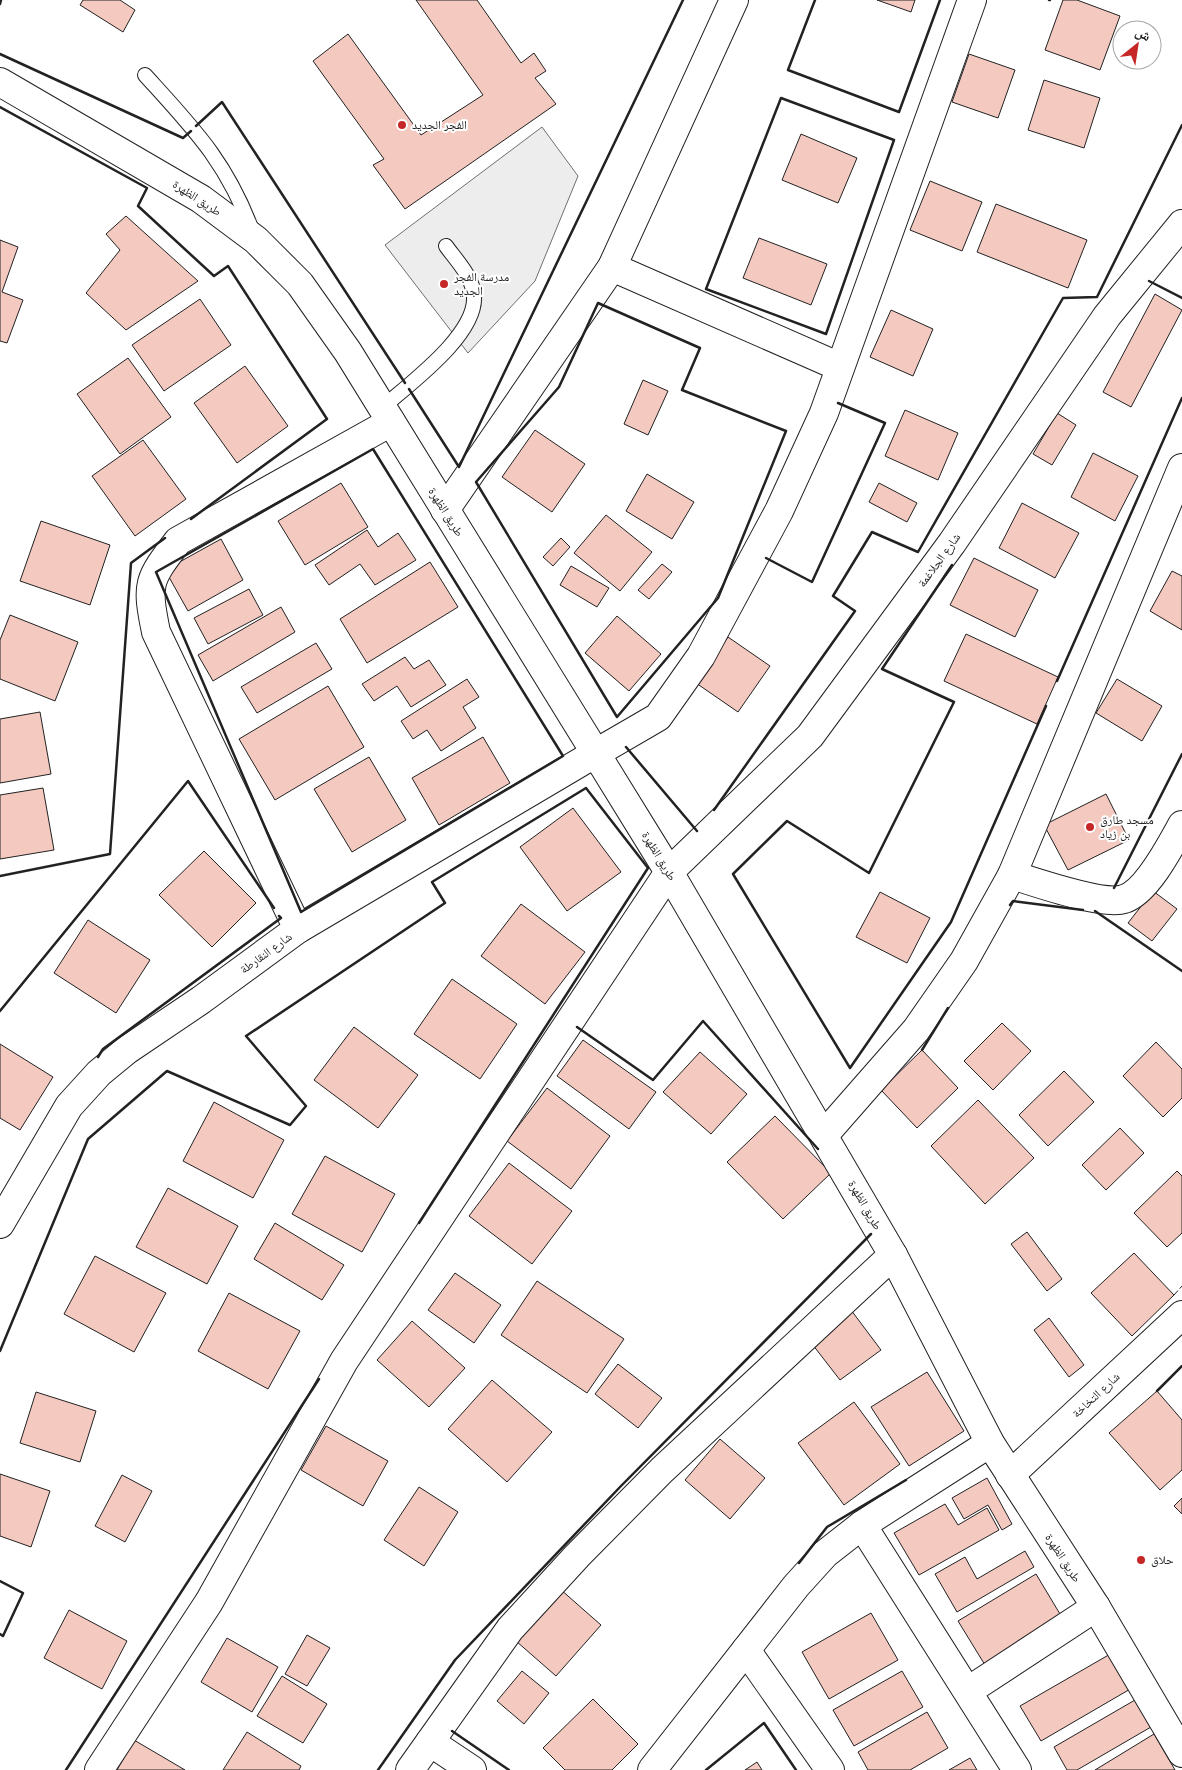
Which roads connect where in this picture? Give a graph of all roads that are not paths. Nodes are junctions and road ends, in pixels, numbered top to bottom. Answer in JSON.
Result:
{"nodes":[{"id":1,"x":734,"y":0,"type":"edge"},
{"id":2,"x":972,"y":0,"type":"edge"},
{"id":3,"x":145,"y":74,"type":"dead end"},
{"id":4,"x":0,"y":82,"type":"edge"},
{"id":5,"x":1182,"y":224,"type":"edge"},
{"id":6,"x":256,"y":240,"type":"junction"},
{"id":7,"x":446,"y":246,"type":"dead end"},
{"id":8,"x":612,"y":267,"type":"junction"},
{"id":9,"x":840,"y":367,"type":"junction"},
{"id":10,"x":386,"y":415,"type":"junction"},
{"id":11,"x":1182,"y":468,"type":"edge"},
{"id":12,"x":444,"y":510,"type":"junction"},
{"id":13,"x":596,"y":752,"type":"junction"},
{"id":14,"x":1182,"y":825,"type":"edge"},
{"id":15,"x":669,"y":872,"type":"junction"},
{"id":16,"x":1012,"y":875,"type":"junction"},
{"id":17,"x":298,"y":929,"type":"junction"},
{"id":18,"x":824,"y":1135,"type":"junction"},
{"id":19,"x":0,"y":1224,"type":"edge"},
{"id":20,"x":894,"y":1254,"type":"junction"},
{"id":21,"x":1182,"y":1315,"type":"edge"},
{"id":22,"x":990,"y":1443,"type":"junction"},
{"id":23,"x":1010,"y":1475,"type":"junction"},
{"id":24,"x":862,"y":1525,"type":"junction"},
{"id":25,"x":1096,"y":1608,"type":"junction"},
{"id":26,"x":746,"y":1650,"type":"junction"},
{"id":27,"x":968,"y":1692,"type":"junction"},
{"id":28,"x":430,"y":1742,"type":"junction"},
{"id":29,"x":1182,"y":1753,"type":"edge"},
{"id":30,"x":99,"y":1770,"type":"edge"},
{"id":31,"x":410,"y":1770,"type":"edge"},
{"id":32,"x":472,"y":1770,"type":"edge"},
{"id":33,"x":652,"y":1770,"type":"edge"},
{"id":34,"x":830,"y":1770,"type":"edge"},
{"id":35,"x":1017,"y":1770,"type":"edge"}],
"edges":[{"from":1,"to":8,"type":"street"},
{"from":2,"to":9,"type":"street","name":"شارع النقارطة"},
{"from":3,"to":6,"type":"lane"},
{"from":4,"to":6,"type":"street","name":"طريق الظهرة"},
{"from":5,"to":15,"type":"street","name":"شارع الجلاغمة"},
{"from":6,"to":10,"type":"street","name":"طريق الظهرة"},
{"from":7,"to":10,"type":"lane"},
{"from":8,"to":9,"type":"street"},
{"from":8,"to":12,"type":"street"},
{"from":9,"to":13,"type":"street","name":"شارع النقارطة"},
{"from":10,"to":12,"type":"street","name":"طريق الظهرة"},
{"from":10,"to":17,"type":"street"},
{"from":11,"to":16,"type":"street"},
{"from":12,"to":13,"type":"street","name":"طريق الظهرة"},
{"from":13,"to":15,"type":"street","name":"طريق الظهرة"},
{"from":13,"to":17,"type":"street","name":"شارع النقارطة"},
{"from":14,"to":16,"type":"street"},
{"from":15,"to":18,"type":"street","name":"طريق الظهرة"},
{"from":15,"to":30,"type":"street","name":"شارع الجلاغمة"},
{"from":16,"to":18,"type":"street"},
{"from":17,"to":19,"type":"street","name":"شارع النقارطة"},
{"from":18,"to":20,"type":"street","name":"طريق الظهرة"},
{"from":20,"to":22,"type":"street","name":"طريق الظهرة"},
{"from":20,"to":28,"type":"street"},
{"from":21,"to":23,"type":"street","name":"شارع التخاخة"},
{"from":22,"to":23,"type":"street","name":"طريق الظهرة"},
{"from":22,"to":24,"type":"street"},
{"from":23,"to":25,"type":"street","name":"طريق الظهرة"},
{"from":24,"to":26,"type":"street"},
{"from":24,"to":27,"type":"street"},
{"from":25,"to":27,"type":"street"},
{"from":25,"to":29,"type":"street","name":"طريق الظهرة"},
{"from":26,"to":33,"type":"street"},
{"from":26,"to":34,"type":"street"},
{"from":27,"to":35,"type":"street"},
{"from":28,"to":31,"type":"street"},
{"from":28,"to":32,"type":"street"}]}
